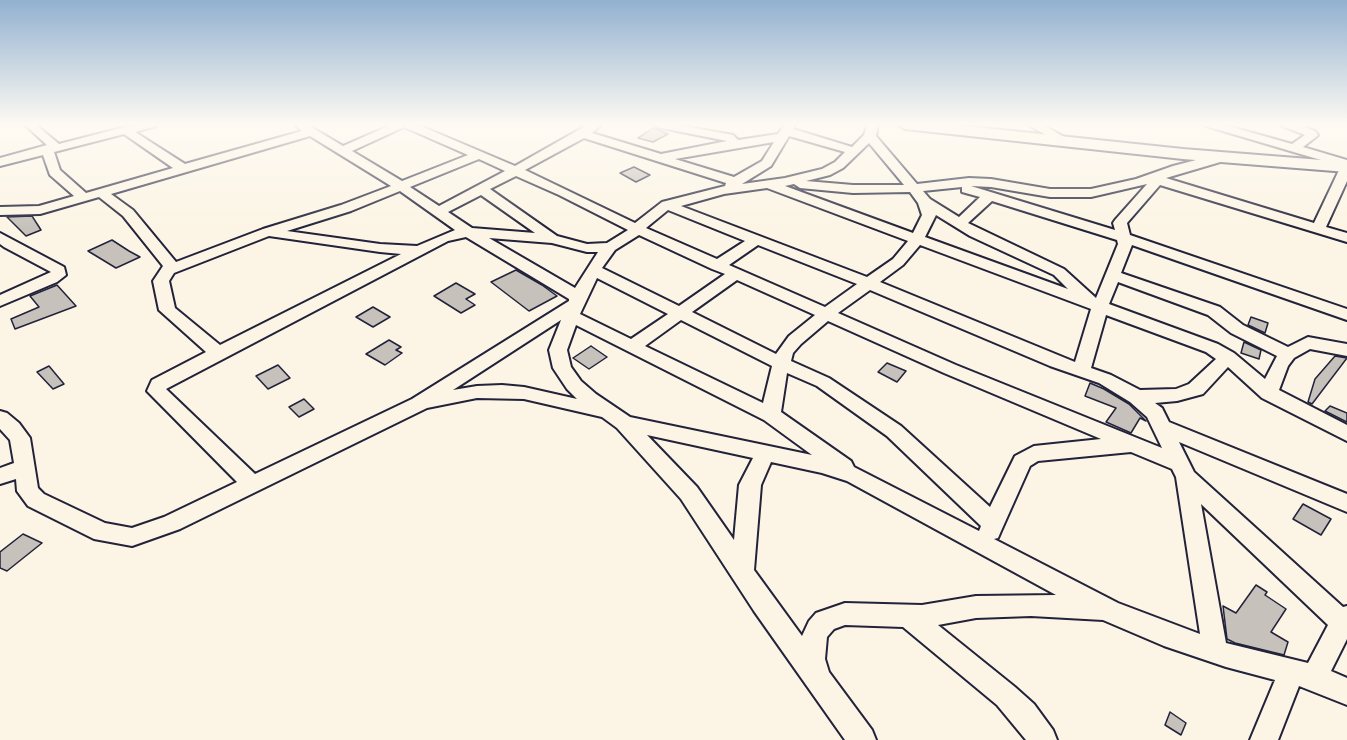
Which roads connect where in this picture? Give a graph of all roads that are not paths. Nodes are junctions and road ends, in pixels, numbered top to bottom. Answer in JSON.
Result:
{"nodes":[{"id":1,"x":53,"y":159,"type":"edge"},
{"id":2,"x":167,"y":159,"type":"edge"},
{"id":3,"x":219,"y":159,"type":"edge"},
{"id":4,"x":355,"y":159,"type":"edge"},
{"id":5,"x":470,"y":159,"type":"edge"},
{"id":6,"x":488,"y":159,"type":"edge"},
{"id":7,"x":536,"y":159,"type":"edge"},
{"id":8,"x":659,"y":159,"type":"edge"},
{"id":9,"x":770,"y":159,"type":"edge"},
{"id":10,"x":846,"y":159,"type":"edge"},
{"id":11,"x":892,"y":159,"type":"edge"},
{"id":12,"x":1218,"y":159,"type":"edge"},
{"id":13,"x":1244,"y":159,"type":"edge"},
{"id":14,"x":1327,"y":159,"type":"edge"},
{"id":15,"x":1347,"y":166,"type":"edge"},
{"id":16,"x":183,"y":169,"type":"junction"},
{"id":17,"x":514,"y":170,"type":"junction"},
{"id":18,"x":1160,"y":177,"type":"junction"},
{"id":19,"x":736,"y":182,"type":"junction"},
{"id":20,"x":785,"y":182,"type":"junction"},
{"id":21,"x":768,"y":184,"type":"junction"},
{"id":22,"x":951,"y":184,"type":"junction"},
{"id":23,"x":399,"y":185,"type":"junction"},
{"id":24,"x":911,"y":187,"type":"junction"},
{"id":25,"x":481,"y":189,"type":"junction"},
{"id":26,"x":723,"y":190,"type":"junction"},
{"id":27,"x":102,"y":193,"type":"junction"},
{"id":28,"x":989,"y":196,"type":"junction"},
{"id":29,"x":84,"y":198,"type":"junction"},
{"id":30,"x":925,"y":202,"type":"junction"},
{"id":31,"x":667,"y":205,"type":"junction"},
{"id":32,"x":0,"y":211,"type":"edge"},
{"id":33,"x":439,"y":212,"type":"junction"},
{"id":34,"x":958,"y":224,"type":"junction"},
{"id":35,"x":637,"y":229,"type":"junction"},
{"id":36,"x":1318,"y":230,"type":"junction"},
{"id":37,"x":268,"y":232,"type":"junction"},
{"id":38,"x":468,"y":232,"type":"junction"},
{"id":39,"x":1125,"y":237,"type":"junction"},
{"id":40,"x":1347,"y":238,"type":"edge"},
{"id":41,"x":552,"y":239,"type":"junction"},
{"id":42,"x":917,"y":239,"type":"junction"},
{"id":43,"x":756,"y":240,"type":"junction"},
{"id":44,"x":5,"y":241,"type":"edge"},
{"id":45,"x":610,"y":248,"type":"junction"},
{"id":46,"x":417,"y":250,"type":"junction"},
{"id":47,"x":0,"y":259,"type":"edge"},
{"id":48,"x":717,"y":266,"type":"junction"},
{"id":49,"x":169,"y":270,"type":"junction"},
{"id":50,"x":593,"y":270,"type":"junction"},
{"id":51,"x":735,"y":274,"type":"junction"},
{"id":52,"x":1112,"y":275,"type":"junction"},
{"id":53,"x":870,"y":284,"type":"junction"},
{"id":54,"x":0,"y":302,"type":"edge"},
{"id":55,"x":575,"y":305,"type":"junction"},
{"id":56,"x":1096,"y":305,"type":"junction"},
{"id":57,"x":680,"y":313,"type":"junction"},
{"id":58,"x":826,"y":315,"type":"junction"},
{"id":59,"x":1347,"y":315,"type":"edge"},
{"id":60,"x":633,"y":346,"type":"junction"},
{"id":61,"x":1347,"y":350,"type":"edge"},
{"id":62,"x":218,"y":353,"type":"junction"},
{"id":63,"x":1288,"y":354,"type":"junction"},
{"id":64,"x":1228,"y":357,"type":"junction"},
{"id":65,"x":780,"y":363,"type":"junction"},
{"id":66,"x":1081,"y":370,"type":"junction"},
{"id":67,"x":1269,"y":393,"type":"junction"},
{"id":68,"x":1137,"y":397,"type":"junction"},
{"id":69,"x":419,"y":404,"type":"junction"},
{"id":70,"x":771,"y":415,"type":"junction"},
{"id":71,"x":0,"y":418,"type":"edge"},
{"id":72,"x":616,"y":418,"type":"junction"},
{"id":73,"x":1160,"y":426,"type":"junction"},
{"id":74,"x":1347,"y":434,"type":"edge"},
{"id":75,"x":1133,"y":445,"type":"junction"},
{"id":76,"x":765,"y":454,"type":"junction"},
{"id":77,"x":23,"y":468,"type":"junction"},
{"id":78,"x":1184,"y":470,"type":"junction"},
{"id":79,"x":854,"y":475,"type":"junction"},
{"id":80,"x":0,"y":476,"type":"edge"},
{"id":81,"x":252,"y":484,"type":"junction"},
{"id":82,"x":1347,"y":503,"type":"edge"},
{"id":83,"x":990,"y":534,"type":"junction"},
{"id":84,"x":742,"y":571,"type":"junction"},
{"id":85,"x":1109,"y":611,"type":"junction"},
{"id":86,"x":908,"y":615,"type":"junction"},
{"id":87,"x":1345,"y":620,"type":"edge"},
{"id":88,"x":1215,"y":651,"type":"junction"},
{"id":89,"x":1304,"y":674,"type":"junction"},
{"id":90,"x":818,"y":678,"type":"junction"},
{"id":91,"x":1347,"y":692,"type":"edge"},
{"id":92,"x":862,"y":740,"type":"edge"},
{"id":93,"x":1043,"y":740,"type":"edge"},
{"id":94,"x":1264,"y":740,"type":"edge"}],
"edges":[{"from":1,"to":29,"type":"street"},
{"from":2,"to":16,"type":"street"},
{"from":3,"to":16,"type":"street"},
{"from":4,"to":23,"type":"street"},
{"from":5,"to":23,"type":"street"},
{"from":6,"to":17,"type":"street"},
{"from":7,"to":17,"type":"street"},
{"from":8,"to":19,"type":"street"},
{"from":9,"to":19,"type":"street"},
{"from":10,"to":20,"type":"street"},
{"from":11,"to":24,"type":"street"},
{"from":12,"to":18,"type":"street"},
{"from":13,"to":15,"type":"street"},
{"from":14,"to":15,"type":"street"},
{"from":15,"to":36,"type":"street"},
{"from":16,"to":27,"type":"street"},
{"from":17,"to":25,"type":"street"},
{"from":17,"to":35,"type":"street"},
{"from":18,"to":22,"type":"street"},
{"from":18,"to":36,"type":"street"},
{"from":18,"to":39,"type":"street"},
{"from":19,"to":26,"type":"street"},
{"from":20,"to":21,"type":"street"},
{"from":20,"to":24,"type":"street"},
{"from":21,"to":26,"type":"street"},
{"from":21,"to":42,"type":"street"},
{"from":22,"to":24,"type":"street"},
{"from":22,"to":28,"type":"street"},
{"from":23,"to":33,"type":"street"},
{"from":23,"to":37,"type":"street"},
{"from":24,"to":30,"type":"street"},
{"from":25,"to":33,"type":"street"},
{"from":25,"to":41,"type":"street"},
{"from":26,"to":31,"type":"street"},
{"from":27,"to":29,"type":"street"},
{"from":27,"to":49,"type":"street"},
{"from":28,"to":34,"type":"street"},
{"from":28,"to":39,"type":"street"},
{"from":29,"to":32,"type":"street"},
{"from":30,"to":34,"type":"street"},
{"from":30,"to":42,"type":"street"},
{"from":31,"to":35,"type":"street"},
{"from":31,"to":43,"type":"street"},
{"from":33,"to":38,"type":"street"},
{"from":34,"to":56,"type":"street"},
{"from":35,"to":45,"type":"street"},
{"from":35,"to":48,"type":"street"},
{"from":36,"to":40,"type":"street"},
{"from":37,"to":46,"type":"street"},
{"from":37,"to":49,"type":"street"},
{"from":38,"to":41,"type":"street"},
{"from":38,"to":46,"type":"street"},
{"from":38,"to":55,"type":"street"},
{"from":39,"to":52,"type":"street"},
{"from":39,"to":59,"type":"street"},
{"from":41,"to":45,"type":"street"},
{"from":42,"to":53,"type":"street"},
{"from":42,"to":56,"type":"street"},
{"from":43,"to":48,"type":"street"},
{"from":43,"to":53,"type":"street"},
{"from":44,"to":47,"type":"street"},
{"from":44,"to":54,"type":"street"},
{"from":45,"to":50,"type":"street"},
{"from":46,"to":62,"type":"street"},
{"from":48,"to":51,"type":"street"},
{"from":49,"to":62,"type":"street"},
{"from":50,"to":55,"type":"street"},
{"from":50,"to":57,"type":"street"},
{"from":51,"to":57,"type":"street"},
{"from":51,"to":58,"type":"street"},
{"from":52,"to":56,"type":"street"},
{"from":52,"to":63,"type":"street"},
{"from":53,"to":58,"type":"street"},
{"from":53,"to":66,"type":"street"},
{"from":55,"to":60,"type":"street"},
{"from":55,"to":69,"type":"street"},
{"from":55,"to":72,"type":"street"},
{"from":56,"to":64,"type":"street"},
{"from":56,"to":66,"type":"street"},
{"from":57,"to":60,"type":"street"},
{"from":57,"to":65,"type":"street"},
{"from":58,"to":65,"type":"street"},
{"from":58,"to":75,"type":"street"},
{"from":60,"to":70,"type":"street"},
{"from":61,"to":63,"type":"street"},
{"from":62,"to":81,"type":"street"},
{"from":63,"to":67,"type":"street"},
{"from":64,"to":67,"type":"street"},
{"from":64,"to":68,"type":"street"},
{"from":65,"to":70,"type":"street"},
{"from":65,"to":83,"type":"street"},
{"from":66,"to":68,"type":"street"},
{"from":67,"to":74,"type":"street"},
{"from":68,"to":73,"type":"street"},
{"from":69,"to":72,"type":"street"},
{"from":69,"to":81,"type":"street"},
{"from":70,"to":79,"type":"street"},
{"from":71,"to":77,"type":"street"},
{"from":72,"to":76,"type":"street"},
{"from":72,"to":84,"type":"street"},
{"from":73,"to":78,"type":"street"},
{"from":73,"to":82,"type":"street"},
{"from":75,"to":78,"type":"street"},
{"from":75,"to":83,"type":"street"},
{"from":76,"to":79,"type":"street"},
{"from":76,"to":84,"type":"street"},
{"from":77,"to":80,"type":"street"},
{"from":77,"to":81,"type":"street"},
{"from":78,"to":87,"type":"street"},
{"from":78,"to":88,"type":"street"},
{"from":79,"to":83,"type":"street"},
{"from":83,"to":85,"type":"street"},
{"from":84,"to":90,"type":"street"},
{"from":85,"to":86,"type":"street"},
{"from":85,"to":88,"type":"street"},
{"from":86,"to":90,"type":"street"},
{"from":86,"to":93,"type":"street"},
{"from":87,"to":89,"type":"street"},
{"from":88,"to":89,"type":"street"},
{"from":89,"to":91,"type":"street"},
{"from":89,"to":94,"type":"street"},
{"from":90,"to":92,"type":"street"}]}
